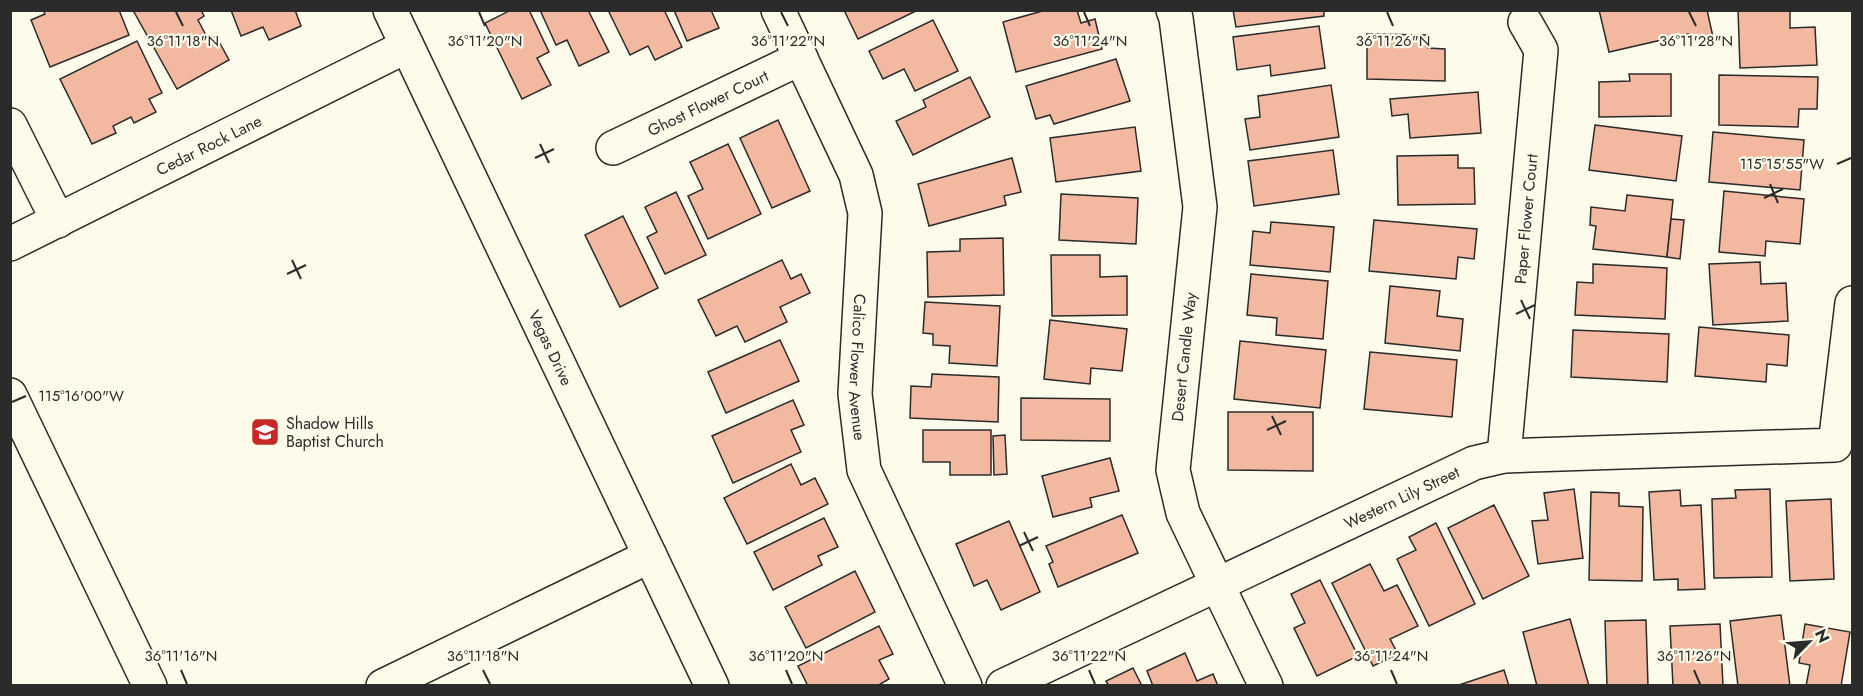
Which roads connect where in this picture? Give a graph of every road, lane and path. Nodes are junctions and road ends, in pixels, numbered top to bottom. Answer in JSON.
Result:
{"nodes":[{"id":1,"x":390,"y":10,"type":"edge"},
{"id":2,"x":778,"y":10,"type":"edge"},
{"id":3,"x":1173,"y":10,"type":"edge"},
{"id":4,"x":1525,"y":22,"type":"dead end"},
{"id":5,"x":407,"y":46,"type":"junction"},
{"id":6,"x":801,"y":58,"type":"junction"},
{"id":7,"x":10,"y":125,"type":"edge"},
{"id":8,"x":613,"y":148,"type":"dead end"},
{"id":9,"x":58,"y":221,"type":"junction"},
{"id":10,"x":10,"y":244,"type":"edge"},
{"id":11,"x":1852,"y":303,"type":"edge"},
{"id":12,"x":10,"y":395,"type":"edge"},
{"id":13,"x":1504,"y":456,"type":"junction"},
{"id":14,"x":650,"y":556,"type":"junction"},
{"id":15,"x":1217,"y":584,"type":"junction"},
{"id":16,"x":150,"y":686,"type":"edge"},
{"id":17,"x":383,"y":686,"type":"edge"},
{"id":18,"x":712,"y":686,"type":"edge"},
{"id":19,"x":965,"y":686,"type":"edge"},
{"id":20,"x":1003,"y":686,"type":"edge"},
{"id":21,"x":1266,"y":686,"type":"edge"}],
"edges":[{"from":1,"to":5,"type":"street","name":"Vegas Drive"},
{"from":2,"to":6,"type":"street","name":"Calico Flower Avenue"},
{"from":3,"to":15,"type":"street","name":"Desert Candle Way"},
{"from":4,"to":13,"type":"street","name":"Paper Flower Court"},
{"from":5,"to":9,"type":"street","name":"Cedar Rock Lane"},
{"from":5,"to":14,"type":"street","name":"Vegas Drive"},
{"from":6,"to":8,"type":"street","name":"Ghost Flower Court"},
{"from":6,"to":19,"type":"street","name":"Calico Flower Avenue"},
{"from":7,"to":9,"type":"street"},
{"from":9,"to":10,"type":"street","name":"Cedar Rock Lane"},
{"from":11,"to":13,"type":"street","name":"Western Lily Street"},
{"from":12,"to":16,"type":"street"},
{"from":13,"to":15,"type":"street","name":"Western Lily Street"},
{"from":14,"to":17,"type":"street"},
{"from":14,"to":18,"type":"street","name":"Vegas Drive"},
{"from":15,"to":20,"type":"street","name":"Western Lily Street"},
{"from":15,"to":21,"type":"street","name":"Desert Candle Way"}]}
